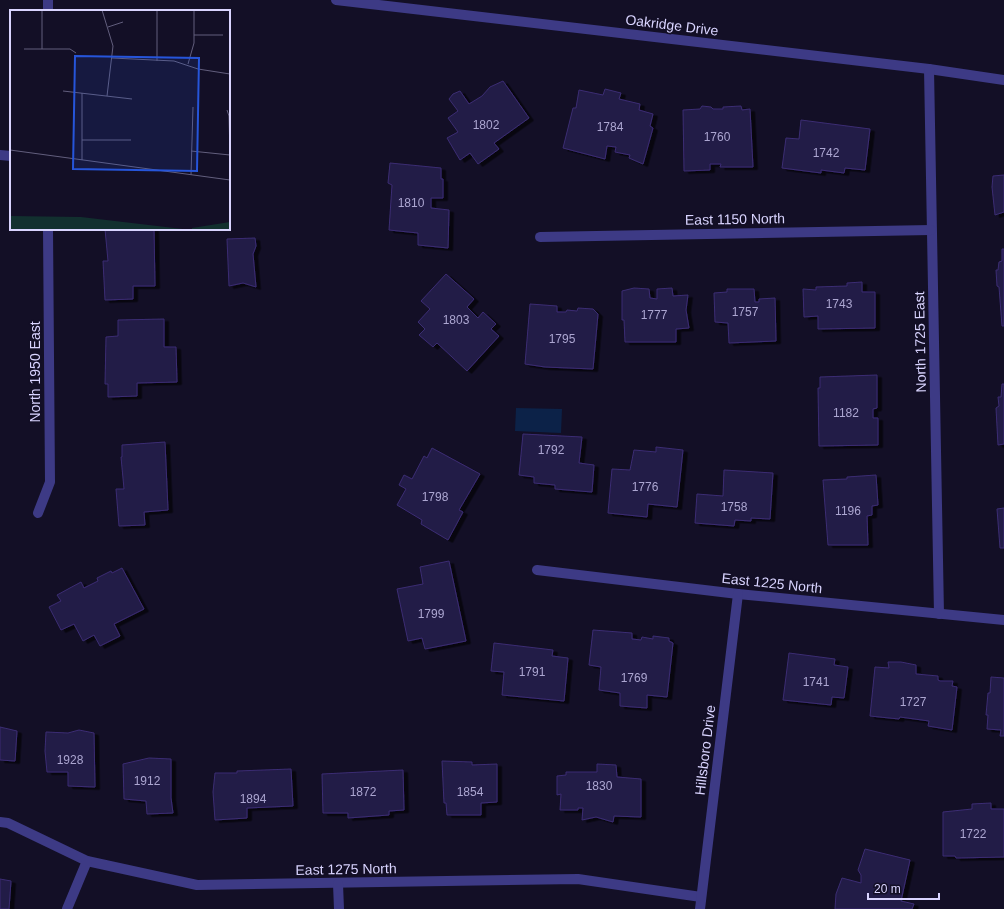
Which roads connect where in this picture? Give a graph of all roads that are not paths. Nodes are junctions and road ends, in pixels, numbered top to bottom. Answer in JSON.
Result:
{"nodes":[{"id":1,"x":336,"y":0,"type":"edge"},
{"id":2,"x":929,"y":69,"type":"junction"},
{"id":3,"x":1004,"y":80,"type":"edge"},
{"id":4,"x":0,"y":155,"type":"edge"},
{"id":5,"x":10,"y":156,"type":"edge"},
{"id":6,"x":48,"y":230,"type":"edge"},
{"id":7,"x":931,"y":230,"type":"junction"},
{"id":8,"x":540,"y":237,"type":"dead end"},
{"id":9,"x":38,"y":513,"type":"dead end"},
{"id":10,"x":537,"y":570,"type":"dead end"},
{"id":11,"x":738,"y":594,"type":"junction"},
{"id":12,"x":939,"y":614,"type":"junction"},
{"id":13,"x":1004,"y":620,"type":"edge"},
{"id":14,"x":0,"y":822,"type":"edge"},
{"id":15,"x":87,"y":861,"type":"junction"},
{"id":16,"x":338,"y":884,"type":"junction"},
{"id":17,"x":701,"y":897,"type":"junction"},
{"id":18,"x":67,"y":909,"type":"edge"},
{"id":19,"x":339,"y":909,"type":"edge"},
{"id":20,"x":700,"y":909,"type":"edge"}],
"edges":[{"from":1,"to":2,"type":"street","name":"Oakridge Drive"},
{"from":2,"to":3,"type":"street","name":"Oakridge Drive"},
{"from":2,"to":7,"type":"street","name":"North 1725 East"},
{"from":4,"to":5,"type":"street"},
{"from":6,"to":9,"type":"street","name":"North 1950 East"},
{"from":7,"to":8,"type":"street","name":"East 1150 North"},
{"from":7,"to":12,"type":"street","name":"North 1725 East"},
{"from":10,"to":11,"type":"street","name":"East 1225 North"},
{"from":11,"to":12,"type":"street","name":"East 1225 North"},
{"from":11,"to":17,"type":"street","name":"Hillsboro Drive"},
{"from":12,"to":13,"type":"street","name":"East 1225 North"},
{"from":14,"to":15,"type":"street","name":"East 1275 North"},
{"from":15,"to":16,"type":"street","name":"East 1275 North"},
{"from":15,"to":18,"type":"street"},
{"from":16,"to":17,"type":"street","name":"East 1275 North"},
{"from":16,"to":19,"type":"street"},
{"from":17,"to":20,"type":"street","name":"Hillsboro Drive"}]}
